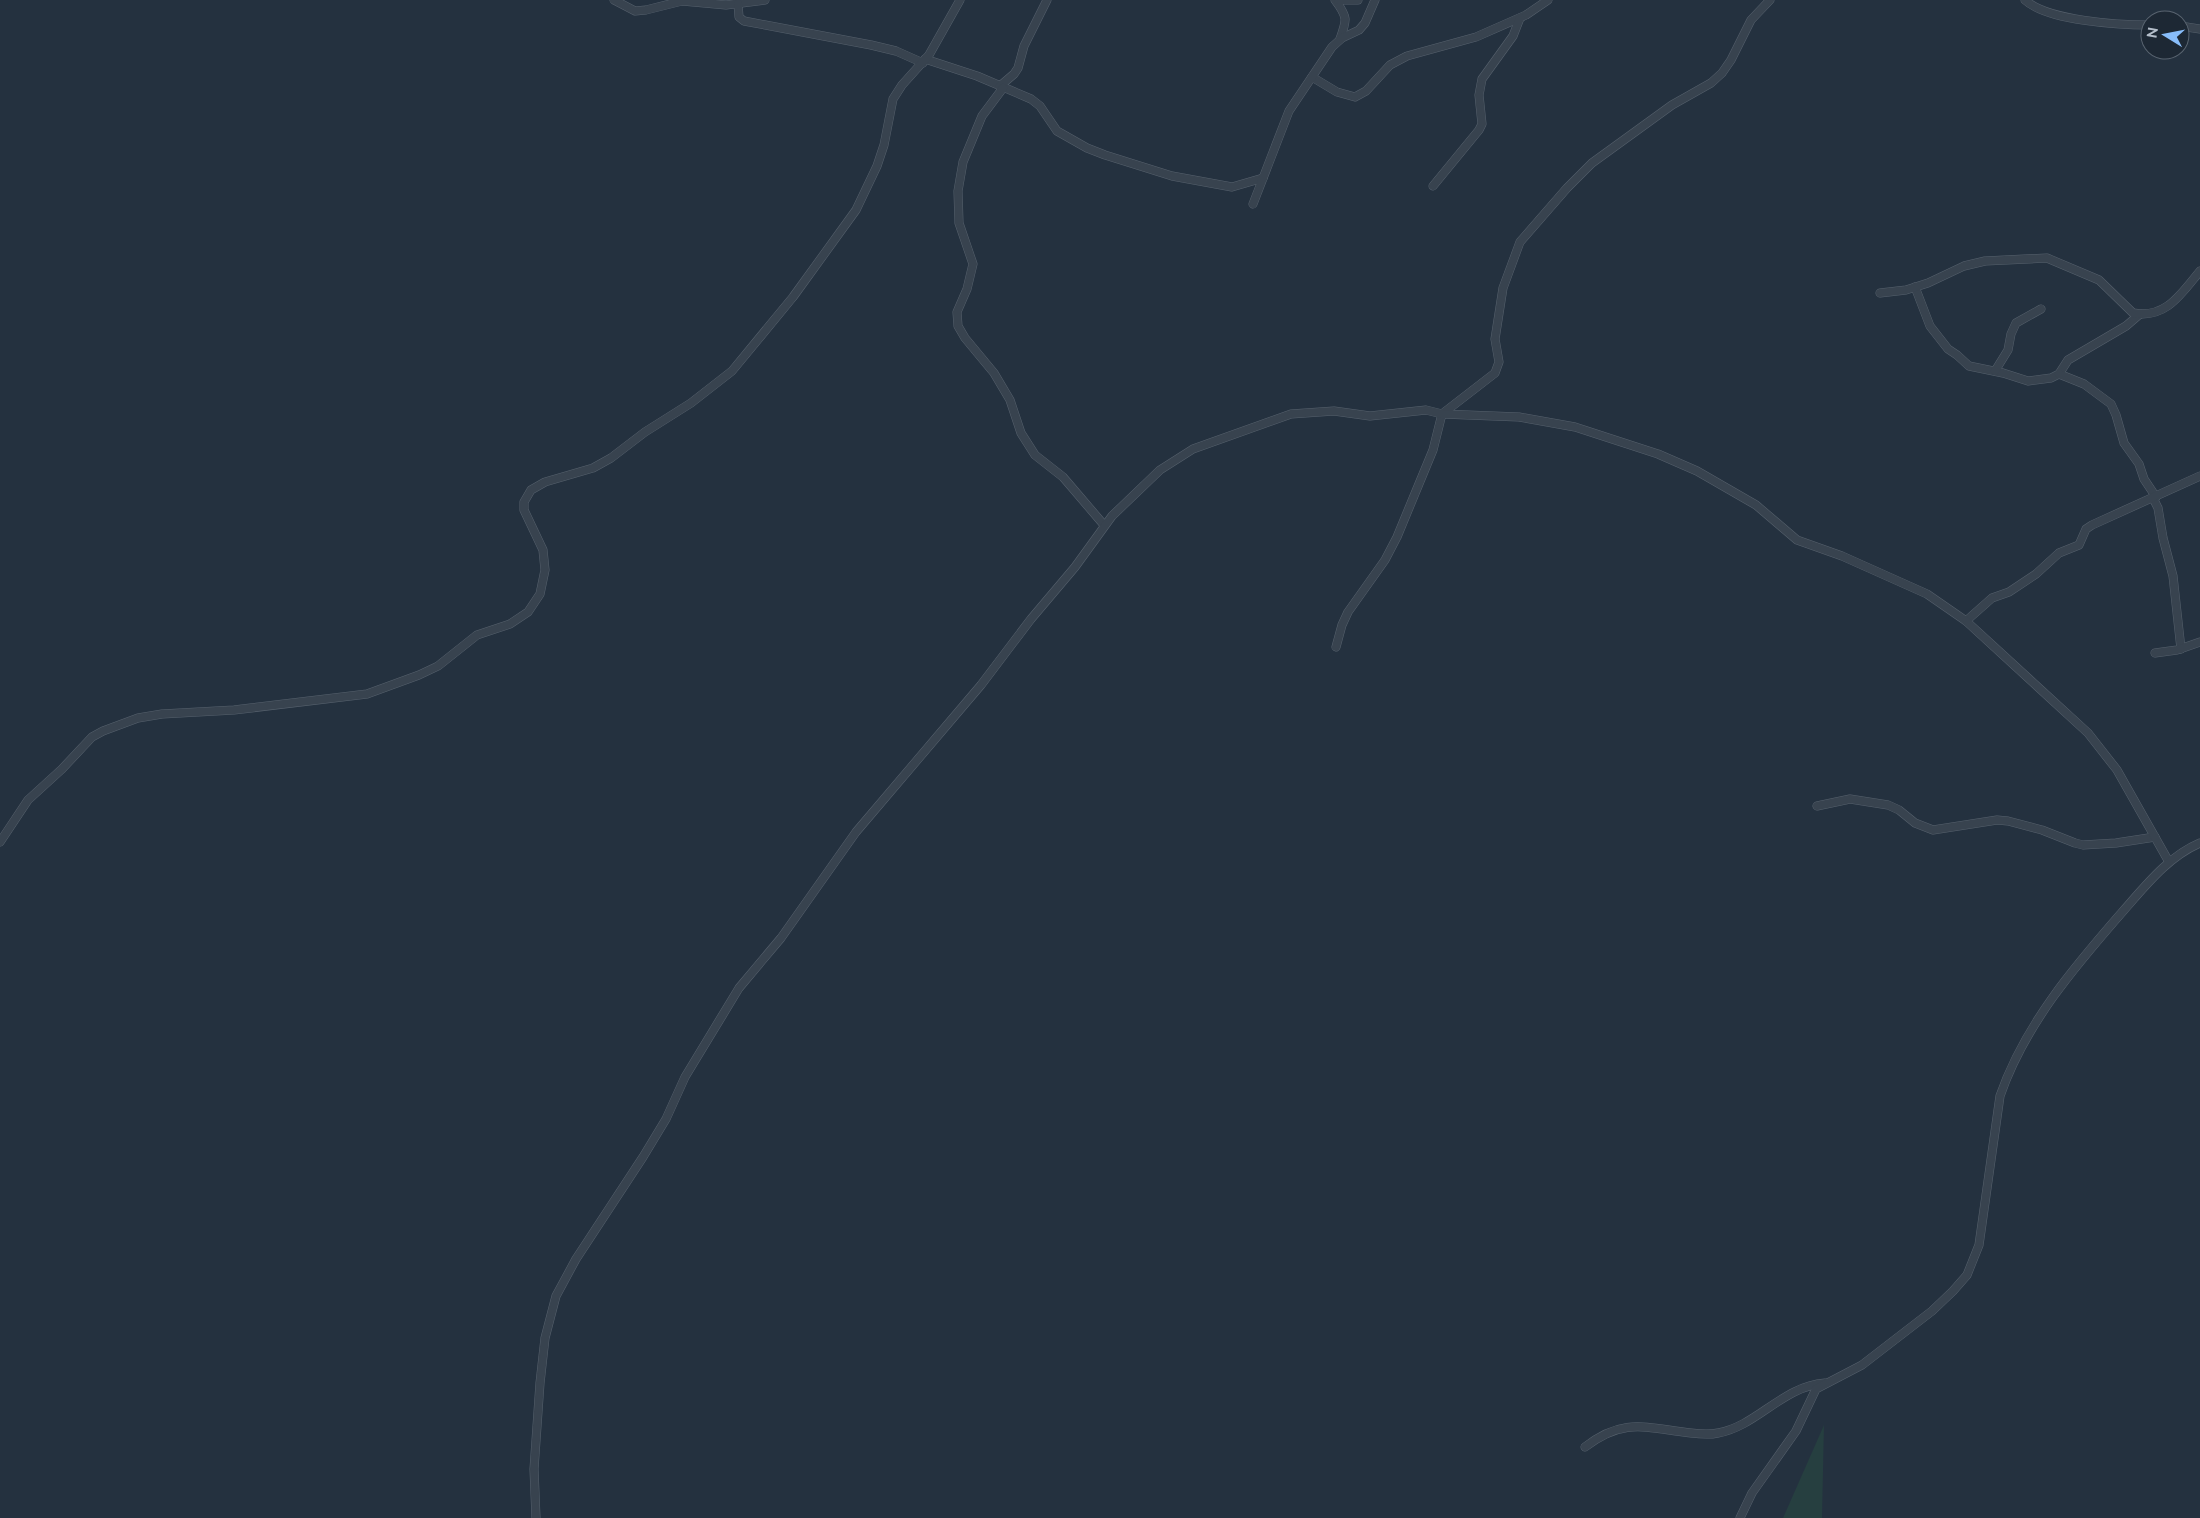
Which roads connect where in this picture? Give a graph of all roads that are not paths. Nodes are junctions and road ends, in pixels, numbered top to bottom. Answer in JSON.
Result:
{"nodes":[{"id":1,"x":614,"y":0,"type":"edge"},
{"id":2,"x":764,"y":0,"type":"edge"},
{"id":3,"x":960,"y":0,"type":"edge"},
{"id":4,"x":1046,"y":0,"type":"edge"},
{"id":5,"x":1337,"y":0,"type":"edge"},
{"id":6,"x":1358,"y":0,"type":"edge"},
{"id":7,"x":1375,"y":0,"type":"edge"},
{"id":8,"x":1548,"y":0,"type":"edge"},
{"id":9,"x":1770,"y":0,"type":"edge"},
{"id":10,"x":2025,"y":0,"type":"edge"},
{"id":11,"x":738,"y":4,"type":"junction"},
{"id":12,"x":1520,"y":18,"type":"junction"},
{"id":13,"x":2140,"y":24,"type":"edge"},
{"id":14,"x":1340,"y":40,"type":"junction"},
{"id":15,"x":924,"y":61,"type":"junction"},
{"id":16,"x":1312,"y":77,"type":"junction"},
{"id":17,"x":1002,"y":87,"type":"junction"},
{"id":18,"x":1263,"y":178,"type":"junction"},
{"id":19,"x":1433,"y":186,"type":"dead end"},
{"id":20,"x":1253,"y":204,"type":"dead end"},
{"id":21,"x":2200,"y":271,"type":"edge"},
{"id":22,"x":1915,"y":287,"type":"junction"},
{"id":23,"x":1880,"y":293,"type":"dead end"},
{"id":24,"x":2041,"y":309,"type":"dead end"},
{"id":25,"x":2140,"y":314,"type":"junction"},
{"id":26,"x":1995,"y":371,"type":"junction"},
{"id":27,"x":2059,"y":374,"type":"junction"},
{"id":28,"x":1442,"y":414,"type":"junction"},
{"id":29,"x":2200,"y":476,"type":"edge"},
{"id":30,"x":2155,"y":497,"type":"junction"},
{"id":31,"x":1104,"y":525,"type":"junction"},
{"id":32,"x":1966,"y":621,"type":"junction"},
{"id":33,"x":2200,"y":642,"type":"edge"},
{"id":34,"x":1336,"y":647,"type":"dead end"},
{"id":35,"x":2180,"y":649,"type":"junction"},
{"id":36,"x":2155,"y":653,"type":"dead end"},
{"id":37,"x":1818,"y":806,"type":"dead end"},
{"id":38,"x":2155,"y":837,"type":"junction"},
{"id":39,"x":0,"y":842,"type":"edge"},
{"id":40,"x":2200,"y":842,"type":"edge"},
{"id":41,"x":2169,"y":862,"type":"junction"},
{"id":42,"x":1827,"y":1383,"type":"junction"},
{"id":43,"x":1585,"y":1447,"type":"dead end"},
{"id":44,"x":536,"y":1518,"type":"edge"},
{"id":45,"x":1740,"y":1518,"type":"edge"}],
"edges":[{"from":1,"to":11,"type":"street"},
{"from":2,"to":11,"type":"street"},
{"from":3,"to":15,"type":"street"},
{"from":4,"to":17,"type":"street"},
{"from":5,"to":6,"type":"street"},
{"from":5,"to":14,"type":"street"},
{"from":7,"to":14,"type":"street"},
{"from":8,"to":12,"type":"street"},
{"from":9,"to":28,"type":"street"},
{"from":10,"to":13,"type":"street"},
{"from":11,"to":15,"type":"street"},
{"from":12,"to":16,"type":"street"},
{"from":12,"to":19,"type":"street"},
{"from":14,"to":16,"type":"street"},
{"from":15,"to":17,"type":"street"},
{"from":15,"to":39,"type":"street"},
{"from":16,"to":18,"type":"street"},
{"from":17,"to":18,"type":"street"},
{"from":17,"to":31,"type":"street"},
{"from":18,"to":20,"type":"street"},
{"from":21,"to":25,"type":"street"},
{"from":22,"to":23,"type":"street"},
{"from":22,"to":25,"type":"street"},
{"from":22,"to":26,"type":"street"},
{"from":24,"to":26,"type":"street"},
{"from":25,"to":27,"type":"street"},
{"from":26,"to":27,"type":"street"},
{"from":27,"to":30,"type":"street"},
{"from":28,"to":31,"type":"street"},
{"from":28,"to":32,"type":"street"},
{"from":28,"to":34,"type":"street"},
{"from":29,"to":30,"type":"street"},
{"from":30,"to":32,"type":"street"},
{"from":30,"to":35,"type":"street"},
{"from":31,"to":44,"type":"street"},
{"from":32,"to":38,"type":"street"},
{"from":33,"to":35,"type":"street"},
{"from":35,"to":36,"type":"street"},
{"from":37,"to":38,"type":"street"},
{"from":38,"to":41,"type":"street"},
{"from":40,"to":41,"type":"street"},
{"from":41,"to":42,"type":"street"},
{"from":42,"to":43,"type":"street"},
{"from":42,"to":45,"type":"street"}]}
